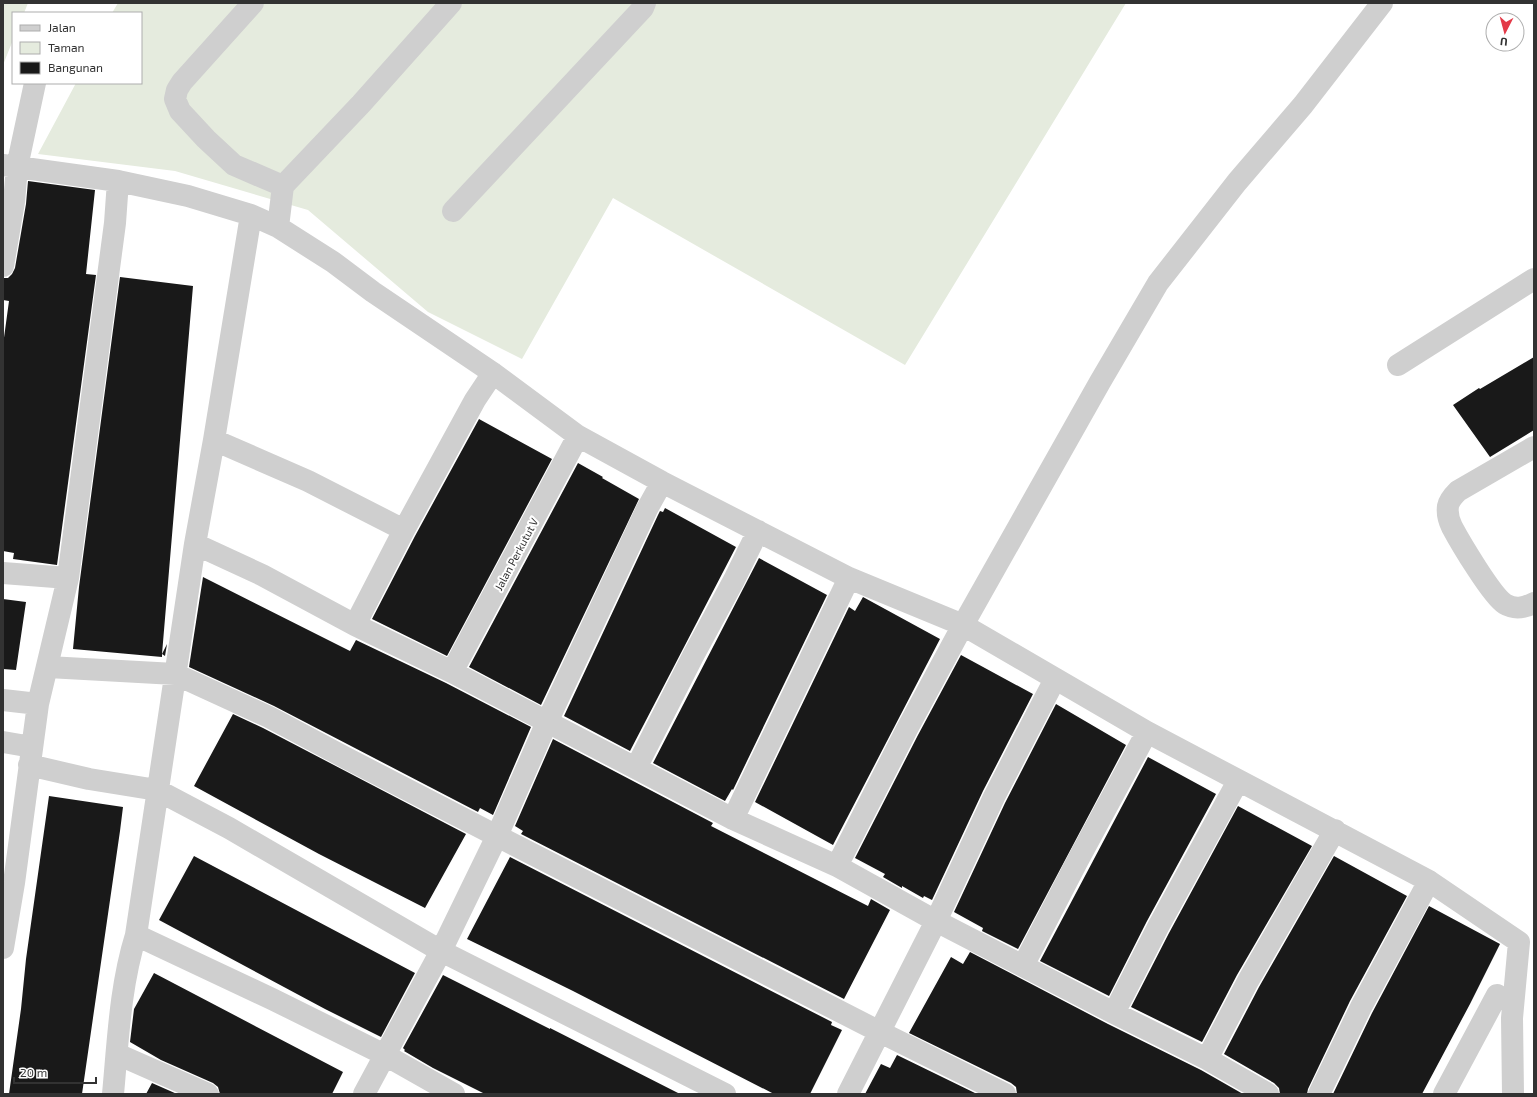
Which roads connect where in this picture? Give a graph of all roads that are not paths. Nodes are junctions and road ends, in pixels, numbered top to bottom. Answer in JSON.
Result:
{"nodes":[{"id":1,"x":253,"y":3,"type":"edge"},
{"id":2,"x":451,"y":3,"type":"edge"},
{"id":3,"x":645,"y":3,"type":"edge"},
{"id":4,"x":1382,"y":3,"type":"edge"},
{"id":5,"x":35,"y":84,"type":"edge"},
{"id":6,"x":10,"y":166,"type":"edge"},
{"id":7,"x":118,"y":181,"type":"junction"},
{"id":8,"x":283,"y":186,"type":"junction"},
{"id":9,"x":453,"y":211,"type":"dead end"},
{"id":10,"x":251,"y":215,"type":"junction"},
{"id":11,"x":278,"y":227,"type":"junction"},
{"id":12,"x":3,"y":266,"type":"edge"},
{"id":13,"x":1534,"y":279,"type":"edge"},
{"id":14,"x":1398,"y":365,"type":"dead end"},
{"id":15,"x":493,"y":374,"type":"junction"},
{"id":16,"x":578,"y":436,"type":"junction"},
{"id":17,"x":214,"y":440,"type":"junction"},
{"id":18,"x":1534,"y":447,"type":"edge"},
{"id":19,"x":662,"y":482,"type":"junction"},
{"id":20,"x":404,"y":530,"type":"junction"},
{"id":21,"x":758,"y":531,"type":"junction"},
{"id":22,"x":195,"y":544,"type":"junction"},
{"id":23,"x":3,"y":572,"type":"edge"},
{"id":24,"x":68,"y":578,"type":"junction"},
{"id":25,"x":849,"y":578,"type":"junction"},
{"id":26,"x":1534,"y":603,"type":"edge"},
{"id":27,"x":354,"y":625,"type":"junction"},
{"id":28,"x":963,"y":625,"type":"junction"},
{"id":29,"x":48,"y":667,"type":"junction"},
{"id":30,"x":452,"y":672,"type":"junction"},
{"id":31,"x":175,"y":674,"type":"junction"},
{"id":32,"x":1056,"y":679,"type":"junction"},
{"id":33,"x":3,"y":700,"type":"edge"},
{"id":34,"x":38,"y":704,"type":"junction"},
{"id":35,"x":547,"y":722,"type":"junction"},
{"id":36,"x":1147,"y":732,"type":"junction"},
{"id":37,"x":3,"y":742,"type":"edge"},
{"id":38,"x":31,"y":756,"type":"junction"},
{"id":39,"x":636,"y":768,"type":"junction"},
{"id":40,"x":1238,"y":781,"type":"junction"},
{"id":41,"x":157,"y":790,"type":"junction"},
{"id":42,"x":733,"y":819,"type":"junction"},
{"id":43,"x":1335,"y":830,"type":"junction"},
{"id":44,"x":497,"y":836,"type":"junction"},
{"id":45,"x":837,"y":866,"type":"junction"},
{"id":46,"x":1429,"y":880,"type":"junction"},
{"id":47,"x":9,"y":882,"type":"edge"},
{"id":48,"x":936,"y":921,"type":"junction"},
{"id":49,"x":136,"y":935,"type":"junction"},
{"id":50,"x":3,"y":948,"type":"edge"},
{"id":51,"x":440,"y":951,"type":"junction"},
{"id":52,"x":1023,"y":966,"type":"junction"},
{"id":53,"x":1497,"y":995,"type":"dead end"},
{"id":54,"x":1114,"y":1013,"type":"junction"},
{"id":55,"x":880,"y":1032,"type":"junction"},
{"id":56,"x":117,"y":1054,"type":"junction"},
{"id":57,"x":385,"y":1055,"type":"junction"},
{"id":58,"x":1207,"y":1060,"type":"junction"},
{"id":59,"x":113,"y":1094,"type":"edge"},
{"id":60,"x":208,"y":1094,"type":"edge"},
{"id":61,"x":364,"y":1094,"type":"edge"},
{"id":62,"x":454,"y":1094,"type":"edge"},
{"id":63,"x":725,"y":1094,"type":"edge"},
{"id":64,"x":848,"y":1094,"type":"edge"},
{"id":65,"x":1005,"y":1094,"type":"edge"},
{"id":66,"x":1268,"y":1094,"type":"edge"},
{"id":67,"x":1319,"y":1094,"type":"edge"},
{"id":68,"x":1444,"y":1094,"type":"edge"},
{"id":69,"x":1513,"y":1094,"type":"edge"}],
"edges":[{"from":1,"to":8,"type":"street"},
{"from":2,"to":8,"type":"street"},
{"from":3,"to":9,"type":"street"},
{"from":4,"to":28,"type":"street"},
{"from":5,"to":6,"type":"street"},
{"from":6,"to":7,"type":"street"},
{"from":6,"to":12,"type":"street"},
{"from":7,"to":10,"type":"street"},
{"from":7,"to":24,"type":"street"},
{"from":8,"to":11,"type":"street"},
{"from":10,"to":11,"type":"street"},
{"from":10,"to":17,"type":"street"},
{"from":11,"to":15,"type":"street"},
{"from":13,"to":14,"type":"street"},
{"from":15,"to":16,"type":"street"},
{"from":15,"to":20,"type":"street"},
{"from":16,"to":19,"type":"street"},
{"from":16,"to":30,"type":"street","name":"Jalan Perkutut V"},
{"from":17,"to":20,"type":"street"},
{"from":17,"to":22,"type":"street"},
{"from":18,"to":26,"type":"street"},
{"from":19,"to":21,"type":"street"},
{"from":19,"to":35,"type":"street"},
{"from":20,"to":27,"type":"street"},
{"from":21,"to":25,"type":"street"},
{"from":21,"to":39,"type":"street"},
{"from":22,"to":27,"type":"street"},
{"from":22,"to":31,"type":"street"},
{"from":23,"to":24,"type":"street"},
{"from":24,"to":29,"type":"street"},
{"from":25,"to":28,"type":"street"},
{"from":25,"to":42,"type":"street"},
{"from":27,"to":30,"type":"street"},
{"from":28,"to":32,"type":"street"},
{"from":28,"to":45,"type":"street"},
{"from":29,"to":31,"type":"street"},
{"from":29,"to":34,"type":"street"},
{"from":30,"to":35,"type":"street"},
{"from":31,"to":41,"type":"street"},
{"from":31,"to":44,"type":"street"},
{"from":32,"to":36,"type":"street"},
{"from":32,"to":48,"type":"street"},
{"from":33,"to":34,"type":"street"},
{"from":34,"to":38,"type":"street"},
{"from":35,"to":39,"type":"street"},
{"from":35,"to":44,"type":"street"},
{"from":36,"to":40,"type":"street"},
{"from":36,"to":52,"type":"street"},
{"from":37,"to":38,"type":"street"},
{"from":38,"to":41,"type":"street"},
{"from":38,"to":47,"type":"street"},
{"from":39,"to":42,"type":"street"},
{"from":40,"to":43,"type":"street"},
{"from":40,"to":54,"type":"street"},
{"from":41,"to":49,"type":"street"},
{"from":41,"to":51,"type":"street"},
{"from":42,"to":45,"type":"street"},
{"from":43,"to":46,"type":"street"},
{"from":43,"to":58,"type":"street"},
{"from":44,"to":51,"type":"street"},
{"from":44,"to":55,"type":"street"},
{"from":45,"to":48,"type":"street"},
{"from":46,"to":67,"type":"street"},
{"from":46,"to":69,"type":"street"},
{"from":47,"to":50,"type":"street"},
{"from":48,"to":52,"type":"street"},
{"from":48,"to":55,"type":"street"},
{"from":49,"to":56,"type":"street"},
{"from":49,"to":57,"type":"street"},
{"from":51,"to":57,"type":"street"},
{"from":51,"to":63,"type":"street"},
{"from":52,"to":54,"type":"street"},
{"from":53,"to":68,"type":"street"},
{"from":54,"to":58,"type":"street"},
{"from":55,"to":64,"type":"street"},
{"from":55,"to":65,"type":"street"},
{"from":56,"to":59,"type":"street"},
{"from":56,"to":60,"type":"street"},
{"from":57,"to":61,"type":"street"},
{"from":57,"to":62,"type":"street"},
{"from":58,"to":66,"type":"street"}]}
